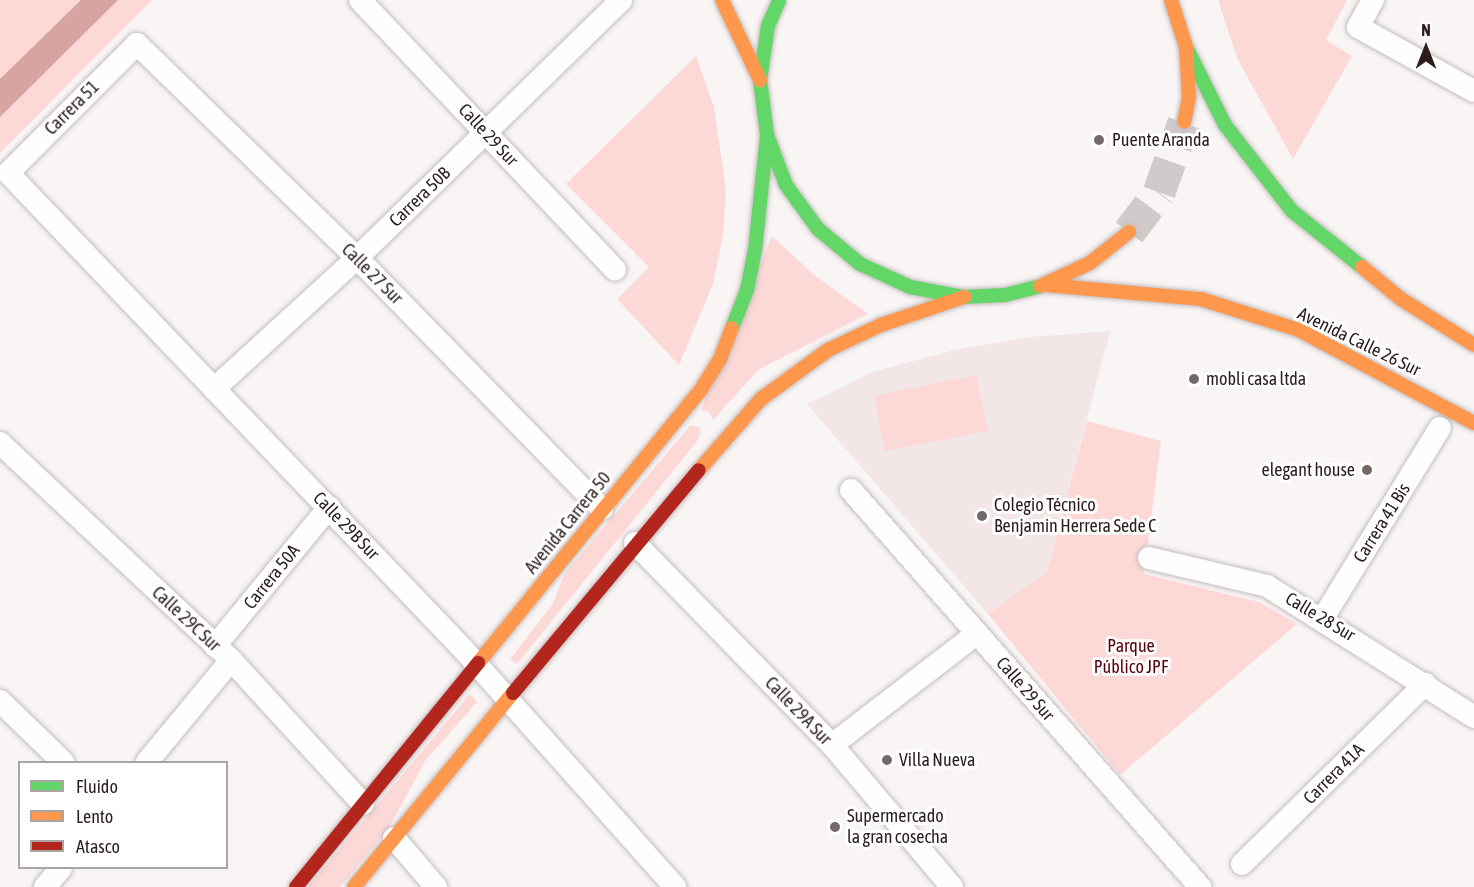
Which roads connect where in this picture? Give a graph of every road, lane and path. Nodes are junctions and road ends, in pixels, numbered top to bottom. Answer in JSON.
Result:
{"nodes":[{"id":1,"x":360,"y":0,"type":"edge"},
{"id":2,"x":621,"y":0,"type":"edge"},
{"id":3,"x":722,"y":0,"type":"edge"},
{"id":4,"x":1373,"y":0,"type":"edge"},
{"id":5,"x":779,"y":1,"type":"edge"},
{"id":6,"x":1173,"y":2,"type":"edge"},
{"id":7,"x":137,"y":44,"type":"joint"},
{"id":8,"x":1186,"y":47,"type":"junction"},
{"id":9,"x":760,"y":80,"type":"junction"},
{"id":10,"x":1474,"y":91,"type":"edge"},
{"id":11,"x":1184,"y":122,"type":"tunnel mouth"},
{"id":12,"x":486,"y":132,"type":"junction"},
{"id":13,"x":766,"y":135,"type":"junction"},
{"id":14,"x":8,"y":173,"type":"joint"},
{"id":15,"x":1129,"y":232,"type":"tunnel mouth"},
{"id":16,"x":357,"y":258,"type":"junction"},
{"id":17,"x":615,"y":270,"type":"dead end"},
{"id":18,"x":1045,"y":285,"type":"junction"},
{"id":19,"x":964,"y":297,"type":"junction"},
{"id":20,"x":1474,"y":345,"type":"edge"},
{"id":21,"x":214,"y":389,"type":"junction"},
{"id":22,"x":1474,"y":423,"type":"edge"},
{"id":23,"x":1440,"y":428,"type":"dead end"},
{"id":24,"x":0,"y":443,"type":"edge"},
{"id":25,"x":851,"y":490,"type":"dead end"},
{"id":26,"x":329,"y":507,"type":"junction"},
{"id":27,"x":602,"y":509,"type":"junction"},
{"id":28,"x":634,"y":543,"type":"junction"},
{"id":29,"x":1149,"y":558,"type":"dead end"},
{"id":30,"x":1323,"y":618,"type":"junction"},
{"id":31,"x":976,"y":634,"type":"junction"},
{"id":32,"x":223,"y":653,"type":"junction"},
{"id":33,"x":477,"y":664,"type":"junction"},
{"id":34,"x":1425,"y":684,"type":"junction"},
{"id":35,"x":508,"y":699,"type":"junction"},
{"id":36,"x":0,"y":700,"type":"edge"},
{"id":37,"x":1474,"y":717,"type":"edge"},
{"id":38,"x":832,"y":746,"type":"junction"},
{"id":39,"x":62,"y":761,"type":"edge"},
{"id":40,"x":148,"y":761,"type":"edge"},
{"id":41,"x":363,"y":804,"type":"junction"},
{"id":42,"x":394,"y":838,"type":"junction"},
{"id":43,"x":1242,"y":864,"type":"dead end"},
{"id":44,"x":59,"y":869,"type":"edge"},
{"id":45,"x":45,"y":887,"type":"edge"},
{"id":46,"x":296,"y":887,"type":"edge"},
{"id":47,"x":354,"y":887,"type":"edge"},
{"id":48,"x":436,"y":887,"type":"edge"},
{"id":49,"x":675,"y":887,"type":"edge"},
{"id":50,"x":952,"y":887,"type":"edge"},
{"id":51,"x":1200,"y":887,"type":"edge"}],
"edges":[{"from":1,"to":12,"type":"street","name":"Calle 29 Sur"},
{"from":2,"to":12,"type":"street","name":"Carrera 50B"},
{"from":3,"to":9,"type":"main road"},
{"from":4,"to":10,"type":"street"},
{"from":5,"to":9,"type":"main road"},
{"from":6,"to":8,"type":"main road"},
{"from":7,"to":14,"type":"street","name":"Carrera 51"},
{"from":7,"to":16,"type":"street","name":"Calle 27 Sur"},
{"from":8,"to":11,"type":"main road"},
{"from":8,"to":20,"type":"main road"},
{"from":9,"to":13,"type":"main road"},
{"from":12,"to":16,"type":"street","name":"Carrera 50B"},
{"from":12,"to":17,"type":"street","name":"Calle 29 Sur"},
{"from":13,"to":19,"type":"main road"},
{"from":13,"to":27,"type":"main road","name":"Avenida Carrera 50"},
{"from":14,"to":21,"type":"street","name":"Calle 29B Sur"},
{"from":15,"to":18,"type":"main road"},
{"from":16,"to":21,"type":"street","name":"Carrera 50B"},
{"from":16,"to":27,"type":"street","name":"Calle 27 Sur"},
{"from":18,"to":19,"type":"main road"},
{"from":18,"to":22,"type":"main road","name":"Avenida Calle 26 Sur"},
{"from":19,"to":28,"type":"main road"},
{"from":21,"to":26,"type":"street","name":"Calle 29B Sur"},
{"from":23,"to":30,"type":"street","name":"Carrera 41 Bis"},
{"from":24,"to":32,"type":"street","name":"Calle 29C Sur"},
{"from":25,"to":31,"type":"street","name":"Calle 29 Sur"},
{"from":26,"to":32,"type":"street","name":"Carrera 50A"},
{"from":26,"to":33,"type":"street","name":"Calle 29B Sur"},
{"from":27,"to":33,"type":"main road","name":"Avenida Carrera 50"},
{"from":28,"to":35,"type":"main road"},
{"from":28,"to":38,"type":"street","name":"Calle 29A Sur"},
{"from":29,"to":30,"type":"street","name":"Calle 28 Sur"},
{"from":30,"to":34,"type":"street","name":"Calle 28 Sur"},
{"from":31,"to":38,"type":"street"},
{"from":31,"to":51,"type":"street","name":"Calle 29 Sur"},
{"from":32,"to":40,"type":"street","name":"Carrera 50A"},
{"from":32,"to":41,"type":"street","name":"Calle 29C Sur"},
{"from":33,"to":35,"type":"street","name":"Calle 29B Sur"},
{"from":33,"to":41,"type":"main road","name":"Avenida Carrera 50"},
{"from":34,"to":37,"type":"street","name":"Calle 28 Sur"},
{"from":34,"to":43,"type":"street","name":"Carrera 41A"},
{"from":35,"to":42,"type":"main road"},
{"from":35,"to":49,"type":"street","name":"Calle 29B Sur"},
{"from":36,"to":39,"type":"street"},
{"from":38,"to":50,"type":"street","name":"Calle 29A Sur"},
{"from":41,"to":46,"type":"main road","name":"Avenida Carrera 50"},
{"from":42,"to":47,"type":"main road"},
{"from":42,"to":48,"type":"street"},
{"from":44,"to":45,"type":"street"}]}
